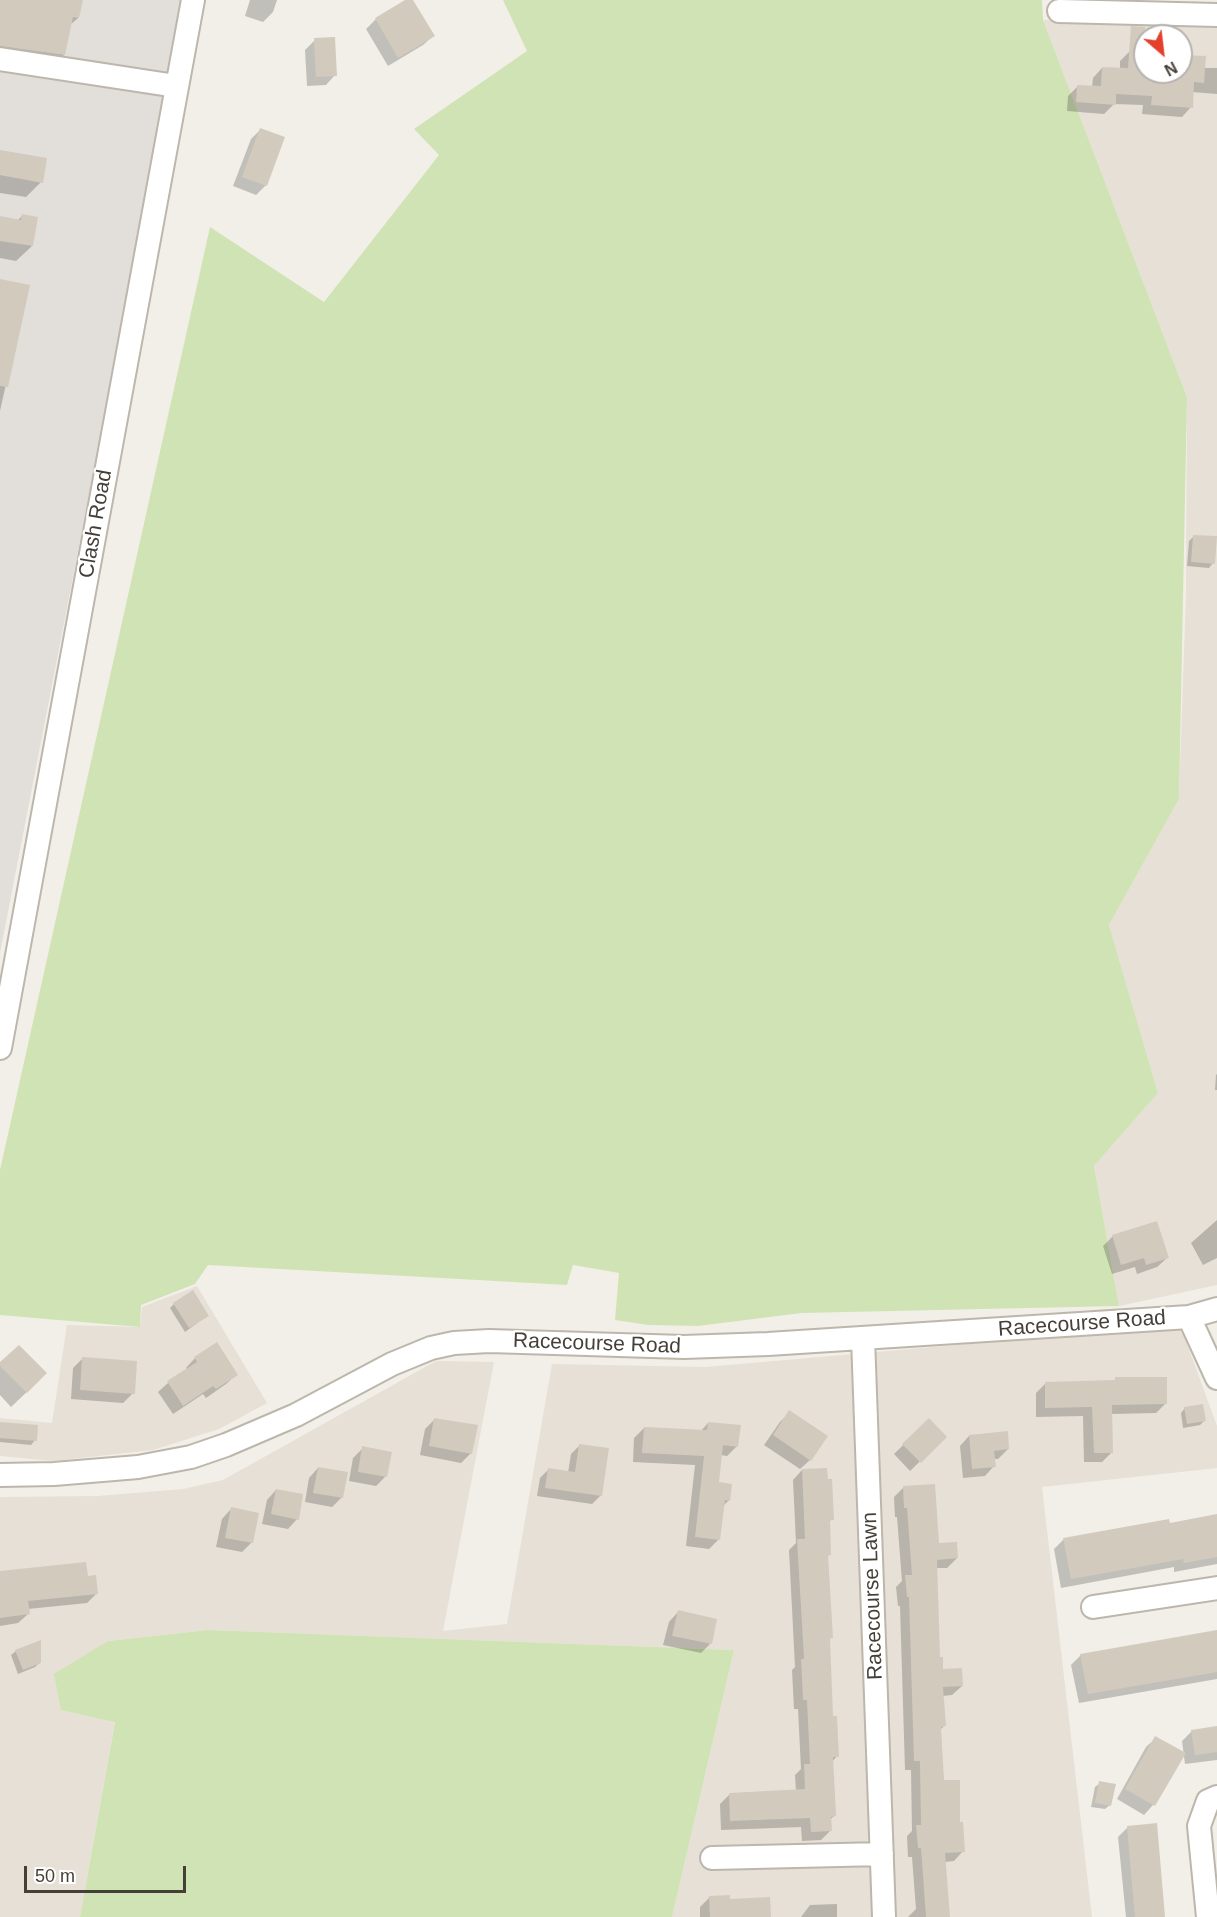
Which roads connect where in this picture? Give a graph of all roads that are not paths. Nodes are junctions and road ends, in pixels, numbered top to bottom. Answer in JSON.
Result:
{"nodes":[{"id":1,"x":193,"y":0,"type":"edge"},
{"id":2,"x":1059,"y":11,"type":"dead end"},
{"id":3,"x":1217,"y":15,"type":"edge"},
{"id":4,"x":0,"y":59,"type":"edge"},
{"id":5,"x":176,"y":86,"type":"junction"},
{"id":6,"x":0,"y":1048,"type":"edge"},
{"id":7,"x":1217,"y":1309,"type":"edge"},
{"id":8,"x":1190,"y":1317,"type":"junction"},
{"id":9,"x":863,"y":1338,"type":"junction"},
{"id":10,"x":1217,"y":1378,"type":"edge"},
{"id":11,"x":0,"y":1475,"type":"edge"},
{"id":12,"x":1217,"y":1588,"type":"edge"},
{"id":13,"x":1093,"y":1607,"type":"dead end"},
{"id":14,"x":1217,"y":1797,"type":"edge"},
{"id":15,"x":882,"y":1854,"type":"junction"},
{"id":16,"x":712,"y":1858,"type":"dead end"},
{"id":17,"x":884,"y":1917,"type":"edge"},
{"id":18,"x":1208,"y":1917,"type":"edge"}],
"edges":[{"from":1,"to":5,"type":"street","name":"Clash Road"},
{"from":2,"to":3,"type":"street"},
{"from":4,"to":5,"type":"street"},
{"from":5,"to":6,"type":"street","name":"Clash Road"},
{"from":7,"to":8,"type":"street","name":"Racecourse Road"},
{"from":8,"to":9,"type":"street","name":"Racecourse Road"},
{"from":8,"to":10,"type":"street"},
{"from":9,"to":11,"type":"street","name":"Racecourse Road"},
{"from":9,"to":15,"type":"street","name":"Racecourse Lawn"},
{"from":12,"to":13,"type":"street"},
{"from":14,"to":18,"type":"street"},
{"from":15,"to":16,"type":"street"},
{"from":15,"to":17,"type":"street","name":"Racecourse Lawn"}]}
